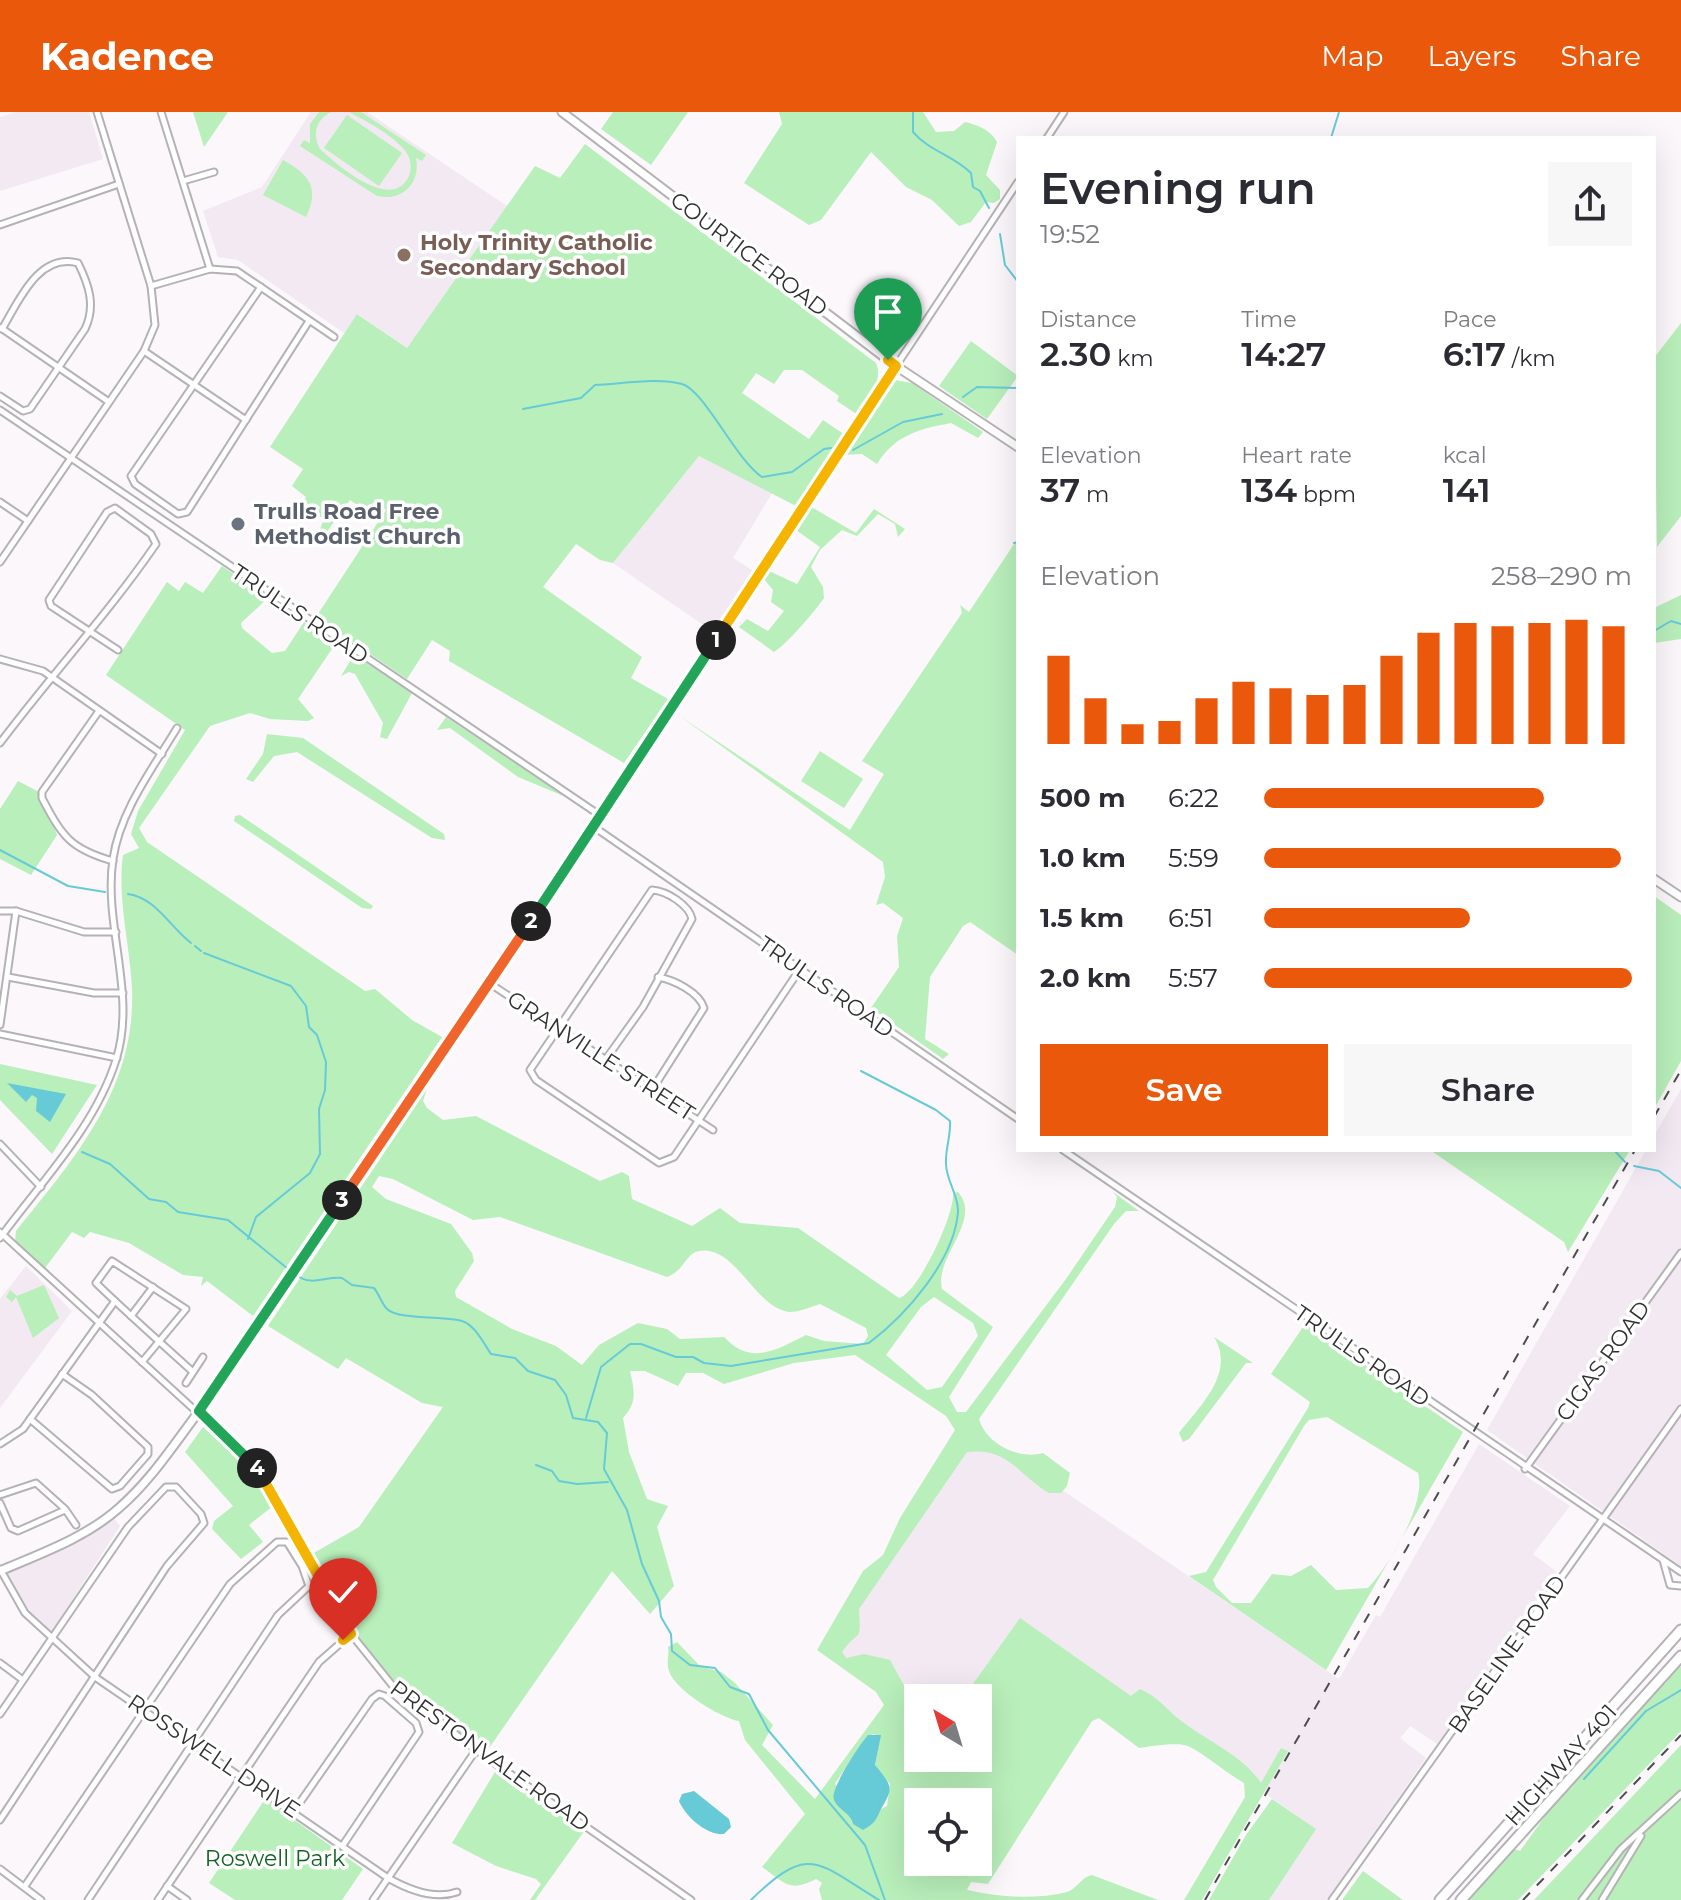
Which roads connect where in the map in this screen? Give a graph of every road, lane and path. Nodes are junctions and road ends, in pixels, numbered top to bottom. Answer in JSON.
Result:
{"nodes":[{"id":1,"x":97,"y":112,"type":"edge"},
{"id":2,"x":161,"y":112,"type":"edge"},
{"id":3,"x":562,"y":112,"type":"edge"},
{"id":4,"x":1064,"y":112,"type":"edge"},
{"id":5,"x":1048,"y":136,"type":"edge"},
{"id":6,"x":214,"y":172,"type":"dead end"},
{"id":7,"x":183,"y":181,"type":"junction"},
{"id":8,"x":119,"y":184,"type":"junction"},
{"id":9,"x":1016,"y":185,"type":"edge"},
{"id":10,"x":0,"y":225,"type":"edge"},
{"id":11,"x":210,"y":269,"type":"junction"},
{"id":12,"x":151,"y":286,"type":"junction"},
{"id":13,"x":261,"y":287,"type":"junction"},
{"id":14,"x":309,"y":321,"type":"junction"},
{"id":15,"x":1,"y":329,"type":"edge"},
{"id":16,"x":334,"y":337,"type":"dead end"},
{"id":17,"x":144,"y":351,"type":"junction"},
{"id":18,"x":896,"y":366,"type":"junction"},
{"id":19,"x":58,"y":368,"type":"junction"},
{"id":20,"x":195,"y":385,"type":"junction"},
{"id":21,"x":0,"y":396,"type":"edge"},
{"id":22,"x":109,"y":402,"type":"junction"},
{"id":23,"x":0,"y":410,"type":"edge"},
{"id":24,"x":246,"y":420,"type":"junction"},
{"id":25,"x":1016,"y":446,"type":"edge"},
{"id":26,"x":72,"y":458,"type":"junction"},
{"id":27,"x":0,"y":502,"type":"edge"},
{"id":28,"x":28,"y":521,"type":"junction"},
{"id":29,"x":0,"y":562,"type":"edge"},
{"id":30,"x":90,"y":633,"type":"junction"},
{"id":31,"x":118,"y":650,"type":"dead end"},
{"id":32,"x":0,"y":659,"type":"edge"},
{"id":33,"x":53,"y":680,"type":"junction"},
{"id":34,"x":99,"y":711,"type":"junction"},
{"id":35,"x":177,"y":728,"type":"dead end"},
{"id":36,"x":0,"y":743,"type":"edge"},
{"id":37,"x":162,"y":754,"type":"junction"},
{"id":38,"x":601,"y":816,"type":"junction"},
{"id":39,"x":594,"y":827,"type":"junction"},
{"id":40,"x":113,"y":861,"type":"junction"},
{"id":41,"x":1656,"y":880,"type":"edge"},
{"id":42,"x":1681,"y":897,"type":"edge"},
{"id":43,"x":0,"y":911,"type":"edge"},
{"id":44,"x":16,"y":911,"type":"junction"},
{"id":45,"x":116,"y":932,"type":"junction"},
{"id":46,"x":800,"y":969,"type":"junction"},
{"id":47,"x":8,"y":977,"type":"junction"},
{"id":48,"x":658,"y":977,"type":"junction"},
{"id":49,"x":489,"y":983,"type":"junction"},
{"id":50,"x":123,"y":993,"type":"junction"},
{"id":51,"x":0,"y":1025,"type":"edge"},
{"id":52,"x":557,"y":1027,"type":"junction"},
{"id":53,"x":0,"y":1034,"type":"edge"},
{"id":54,"x":117,"y":1058,"type":"junction"},
{"id":55,"x":606,"y":1059,"type":"junction"},
{"id":56,"x":652,"y":1090,"type":"junction"},
{"id":57,"x":1016,"y":1118,"type":"edge"},
{"id":58,"x":699,"y":1120,"type":"junction"},
{"id":59,"x":713,"y":1130,"type":"dead end"},
{"id":60,"x":0,"y":1144,"type":"edge"},
{"id":61,"x":1066,"y":1152,"type":"edge"},
{"id":62,"x":41,"y":1187,"type":"junction"},
{"id":63,"x":1,"y":1235,"type":"edge"},
{"id":64,"x":1681,"y":1253,"type":"edge"},
{"id":65,"x":1678,"y":1262,"type":"edge"},
{"id":66,"x":153,"y":1287,"type":"junction"},
{"id":67,"x":115,"y":1301,"type":"junction"},
{"id":68,"x":131,"y":1316,"type":"junction"},
{"id":69,"x":99,"y":1323,"type":"junction"},
{"id":70,"x":161,"y":1343,"type":"junction"},
{"id":71,"x":203,"y":1357,"type":"dead end"},
{"id":72,"x":142,"y":1362,"type":"junction"},
{"id":73,"x":193,"y":1372,"type":"junction"},
{"id":74,"x":62,"y":1374,"type":"junction"},
{"id":75,"x":186,"y":1383,"type":"dead end"},
{"id":76,"x":1681,"y":1409,"type":"edge"},
{"id":77,"x":199,"y":1411,"type":"junction"},
{"id":78,"x":30,"y":1419,"type":"junction"},
{"id":79,"x":0,"y":1444,"type":"edge"},
{"id":80,"x":1525,"y":1469,"type":"junction"},
{"id":81,"x":0,"y":1495,"type":"edge"},
{"id":82,"x":0,"y":1503,"type":"edge"},
{"id":83,"x":65,"y":1509,"type":"junction"},
{"id":84,"x":1602,"y":1520,"type":"junction"},
{"id":85,"x":76,"y":1525,"type":"dead end"},
{"id":86,"x":1663,"y":1559,"type":"junction"},
{"id":87,"x":0,"y":1570,"type":"edge"},
{"id":88,"x":1681,"y":1572,"type":"edge"},
{"id":89,"x":1681,"y":1586,"type":"edge"},
{"id":90,"x":1681,"y":1630,"type":"edge"},
{"id":91,"x":351,"y":1634,"type":"junction"},
{"id":92,"x":50,"y":1637,"type":"junction"},
{"id":93,"x":1681,"y":1656,"type":"edge"},
{"id":94,"x":0,"y":1663,"type":"edge"},
{"id":95,"x":95,"y":1677,"type":"junction"},
{"id":96,"x":23,"y":1680,"type":"junction"},
{"id":97,"x":146,"y":1710,"type":"junction"},
{"id":98,"x":0,"y":1714,"type":"edge"},
{"id":99,"x":191,"y":1742,"type":"junction"},
{"id":100,"x":476,"y":1750,"type":"junction"},
{"id":101,"x":242,"y":1776,"type":"junction"},
{"id":102,"x":1681,"y":1794,"type":"edge"},
{"id":103,"x":294,"y":1811,"type":"junction"},
{"id":104,"x":0,"y":1820,"type":"edge"},
{"id":105,"x":1646,"y":1828,"type":"junction"},
{"id":106,"x":343,"y":1845,"type":"junction"},
{"id":107,"x":0,"y":1869,"type":"edge"},
{"id":108,"x":388,"y":1878,"type":"junction"},
{"id":109,"x":25,"y":1886,"type":"junction"},
{"id":110,"x":167,"y":1886,"type":"junction"},
{"id":111,"x":457,"y":1892,"type":"dead end"},
{"id":112,"x":41,"y":1900,"type":"edge"},
{"id":113,"x":88,"y":1900,"type":"edge"},
{"id":114,"x":158,"y":1900,"type":"edge"},
{"id":115,"x":187,"y":1900,"type":"edge"},
{"id":116,"x":373,"y":1900,"type":"edge"},
{"id":117,"x":691,"y":1900,"type":"edge"},
{"id":118,"x":1332,"y":1900,"type":"edge"},
{"id":119,"x":1440,"y":1900,"type":"edge"},
{"id":120,"x":1461,"y":1900,"type":"edge"},
{"id":121,"x":1582,"y":1900,"type":"edge"},
{"id":122,"x":1602,"y":1900,"type":"edge"}],
"edges":[{"from":1,"to":8,"type":"street"},
{"from":2,"to":7,"type":"street"},
{"from":3,"to":18,"type":"main road","name":"COURTICE ROAD"},
{"from":4,"to":5,"type":"street"},
{"from":6,"to":7,"type":"street"},
{"from":7,"to":11,"type":"street"},
{"from":8,"to":10,"type":"street"},
{"from":8,"to":12,"type":"street"},
{"from":9,"to":18,"type":"street"},
{"from":11,"to":12,"type":"street"},
{"from":11,"to":13,"type":"street"},
{"from":12,"to":17,"type":"street"},
{"from":13,"to":14,"type":"street"},
{"from":13,"to":20,"type":"street"},
{"from":14,"to":16,"type":"street"},
{"from":14,"to":24,"type":"street"},
{"from":15,"to":19,"type":"street"},
{"from":15,"to":19,"type":"street"},
{"from":17,"to":20,"type":"street"},
{"from":17,"to":22,"type":"street"},
{"from":18,"to":25,"type":"main road","name":"COURTICE ROAD"},
{"from":18,"to":38,"type":"main road"},
{"from":19,"to":21,"type":"street"},
{"from":19,"to":22,"type":"street"},
{"from":20,"to":24,"type":"street"},
{"from":20,"to":24,"type":"street"},
{"from":22,"to":26,"type":"street"},
{"from":23,"to":26,"type":"street","name":"TRULLS ROAD"},
{"from":26,"to":28,"type":"street"},
{"from":26,"to":38,"type":"street","name":"TRULLS ROAD"},
{"from":27,"to":28,"type":"street"},
{"from":28,"to":29,"type":"street"},
{"from":30,"to":30,"type":"street"},
{"from":30,"to":31,"type":"street"},
{"from":30,"to":33,"type":"street"},
{"from":32,"to":33,"type":"street"},
{"from":33,"to":34,"type":"street"},
{"from":33,"to":36,"type":"street"},
{"from":34,"to":37,"type":"street"},
{"from":34,"to":40,"type":"street"},
{"from":35,"to":37,"type":"street"},
{"from":37,"to":40,"type":"street"},
{"from":38,"to":39,"type":"main road"},
{"from":39,"to":46,"type":"street","name":"TRULLS ROAD"},
{"from":39,"to":49,"type":"main road"},
{"from":40,"to":45,"type":"street"},
{"from":41,"to":42,"type":"main road"},
{"from":43,"to":44,"type":"street"},
{"from":44,"to":45,"type":"street"},
{"from":44,"to":47,"type":"street"},
{"from":45,"to":50,"type":"street"},
{"from":46,"to":57,"type":"street","name":"TRULLS ROAD"},
{"from":46,"to":58,"type":"street"},
{"from":47,"to":50,"type":"street"},
{"from":47,"to":51,"type":"street"},
{"from":48,"to":52,"type":"street"},
{"from":48,"to":55,"type":"street"},
{"from":48,"to":56,"type":"street"},
{"from":49,"to":52,"type":"street","name":"GRANVILLE STREET"},
{"from":49,"to":77,"type":"main road"},
{"from":50,"to":54,"type":"street"},
{"from":52,"to":55,"type":"street","name":"GRANVILLE STREET"},
{"from":52,"to":58,"type":"street"},
{"from":53,"to":54,"type":"street"},
{"from":54,"to":62,"type":"street"},
{"from":55,"to":56,"type":"street","name":"GRANVILLE STREET"},
{"from":56,"to":58,"type":"street","name":"GRANVILLE STREET"},
{"from":58,"to":59,"type":"street","name":"GRANVILLE STREET"},
{"from":60,"to":62,"type":"street"},
{"from":61,"to":80,"type":"street","name":"TRULLS ROAD"},
{"from":62,"to":63,"type":"street"},
{"from":63,"to":69,"type":"street","name":"PRESTONVALE ROAD"},
{"from":64,"to":65,"type":"street","name":"CIGAS ROAD"},
{"from":65,"to":80,"type":"street","name":"CIGAS ROAD"},
{"from":66,"to":67,"type":"street"},
{"from":66,"to":68,"type":"street"},
{"from":66,"to":70,"type":"street"},
{"from":67,"to":68,"type":"street"},
{"from":67,"to":69,"type":"street"},
{"from":68,"to":70,"type":"street"},
{"from":69,"to":72,"type":"street","name":"PRESTONVALE ROAD"},
{"from":69,"to":74,"type":"street"},
{"from":70,"to":72,"type":"street"},
{"from":70,"to":73,"type":"street"},
{"from":71,"to":73,"type":"street"},
{"from":72,"to":77,"type":"street","name":"PRESTONVALE ROAD"},
{"from":73,"to":75,"type":"street"},
{"from":74,"to":78,"type":"street"},
{"from":74,"to":78,"type":"street"},
{"from":76,"to":84,"type":"street","name":"BASELINE ROAD"},
{"from":77,"to":87,"type":"main road"},
{"from":77,"to":91,"type":"street","name":"PRESTONVALE ROAD"},
{"from":78,"to":79,"type":"street"},
{"from":80,"to":84,"type":"street","name":"TRULLS ROAD"},
{"from":81,"to":83,"type":"street"},
{"from":82,"to":83,"type":"street"},
{"from":83,"to":85,"type":"street"},
{"from":84,"to":86,"type":"street","name":"TRULLS ROAD"},
{"from":84,"to":118,"type":"street","name":"BASELINE ROAD"},
{"from":86,"to":88,"type":"street","name":"TRULLS ROAD"},
{"from":86,"to":89,"type":"street","name":"TRULLS ROAD"},
{"from":87,"to":92,"type":"street","name":"ROSSWELL DRIVE"},
{"from":90,"to":119,"type":"highway","name":"HIGHWAY 401"},
{"from":91,"to":100,"type":"street","name":"PRESTONVALE ROAD"},
{"from":91,"to":101,"type":"street"},
{"from":92,"to":95,"type":"street","name":"ROSSWELL DRIVE"},
{"from":92,"to":95,"type":"street"},
{"from":92,"to":96,"type":"street"},
{"from":93,"to":120,"type":"highway","name":"HIGHWAY 401"},
{"from":94,"to":96,"type":"street"},
{"from":95,"to":97,"type":"street","name":"ROSSWELL DRIVE"},
{"from":95,"to":104,"type":"street"},
{"from":96,"to":98,"type":"street"},
{"from":97,"to":99,"type":"street","name":"ROSSWELL DRIVE"},
{"from":97,"to":99,"type":"street"},
{"from":97,"to":109,"type":"street"},
{"from":99,"to":101,"type":"street","name":"ROSSWELL DRIVE"},
{"from":99,"to":113,"type":"street"},
{"from":100,"to":108,"type":"street"},
{"from":100,"to":117,"type":"street","name":"PRESTONVALE ROAD"},
{"from":101,"to":103,"type":"street","name":"ROSSWELL DRIVE"},
{"from":101,"to":110,"type":"street"},
{"from":102,"to":105,"type":"street"},
{"from":103,"to":106,"type":"street","name":"ROSSWELL DRIVE"},
{"from":103,"to":106,"type":"street"},
{"from":105,"to":121,"type":"street"},
{"from":105,"to":122,"type":"street"},
{"from":106,"to":108,"type":"street","name":"ROSSWELL DRIVE"},
{"from":107,"to":109,"type":"street"},
{"from":108,"to":111,"type":"street","name":"ROSSWELL DRIVE"},
{"from":108,"to":116,"type":"street"},
{"from":109,"to":112,"type":"street"},
{"from":110,"to":114,"type":"street"},
{"from":110,"to":115,"type":"street"}]}
